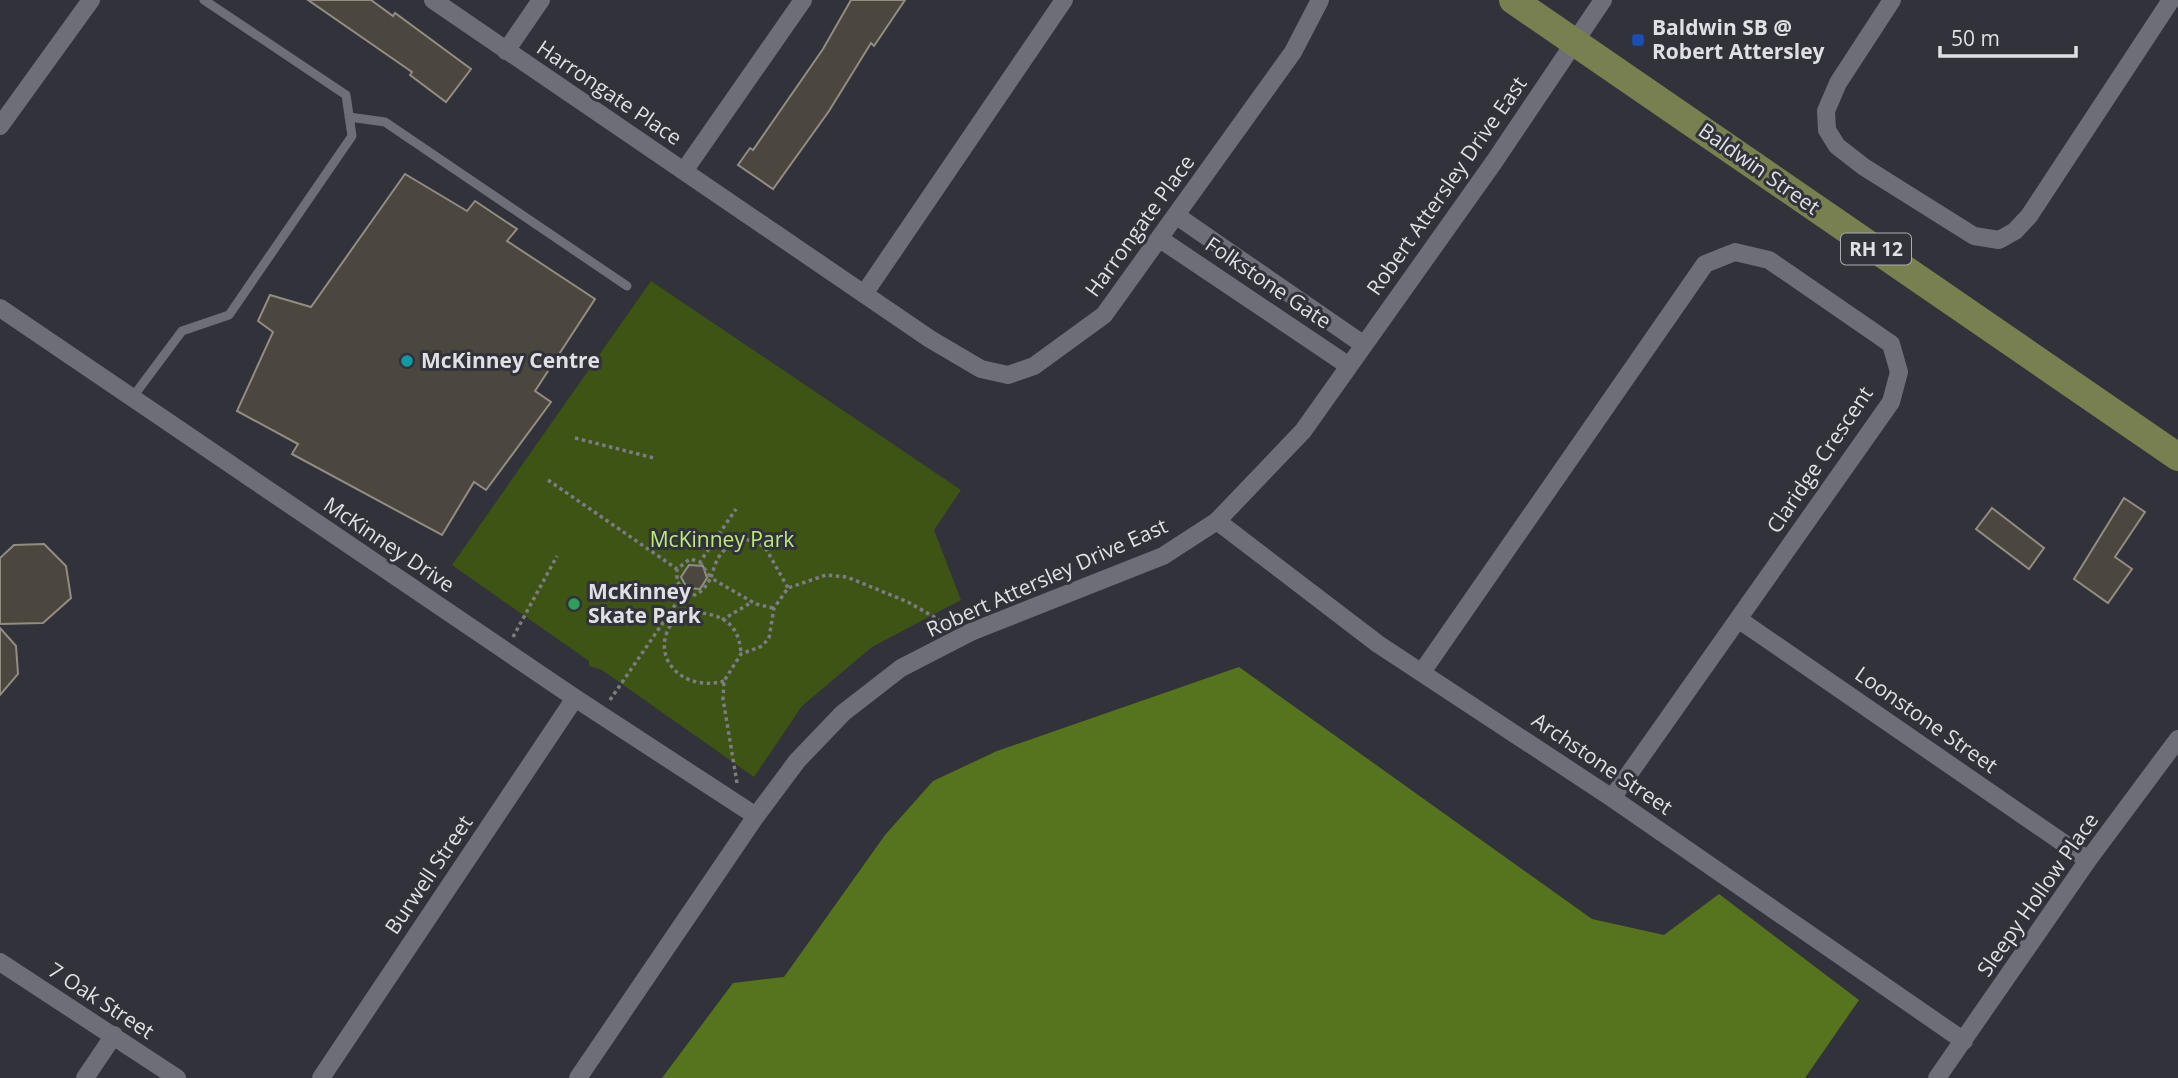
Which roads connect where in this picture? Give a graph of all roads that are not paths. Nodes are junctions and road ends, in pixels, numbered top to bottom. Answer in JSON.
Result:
{"nodes":[{"id":1,"x":91,"y":0,"type":"edge"},
{"id":2,"x":204,"y":0,"type":"edge"},
{"id":3,"x":433,"y":0,"type":"edge"},
{"id":4,"x":541,"y":0,"type":"edge"},
{"id":5,"x":803,"y":0,"type":"edge"},
{"id":6,"x":1064,"y":0,"type":"edge"},
{"id":7,"x":1320,"y":0,"type":"edge"},
{"id":8,"x":1513,"y":0,"type":"edge"},
{"id":9,"x":1603,"y":0,"type":"edge"},
{"id":10,"x":1892,"y":0,"type":"edge"},
{"id":11,"x":2171,"y":0,"type":"edge"},
{"id":12,"x":1573,"y":41,"type":"junction"},
{"id":13,"x":506,"y":51,"type":"junction"},
{"id":14,"x":349,"y":117,"type":"junction"},
{"id":15,"x":0,"y":126,"type":"edge"},
{"id":16,"x":684,"y":172,"type":"junction"},
{"id":17,"x":1177,"y":216,"type":"junction"},
{"id":18,"x":1160,"y":239,"type":"junction"},
{"id":19,"x":627,"y":286,"type":"dead end"},
{"id":20,"x":864,"y":294,"type":"junction"},
{"id":21,"x":0,"y":308,"type":"edge"},
{"id":22,"x":1364,"y":345,"type":"junction"},
{"id":23,"x":1349,"y":366,"type":"junction"},
{"id":24,"x":132,"y":398,"type":"junction"},
{"id":25,"x":2178,"y":457,"type":"edge"},
{"id":26,"x":1217,"y":521,"type":"junction"},
{"id":27,"x":1738,"y":619,"type":"junction"},
{"id":28,"x":1422,"y":672,"type":"junction"},
{"id":29,"x":575,"y":698,"type":"junction"},
{"id":30,"x":2178,"y":739,"type":"edge"},
{"id":31,"x":1612,"y":797,"type":"junction"},
{"id":32,"x":756,"y":816,"type":"junction"},
{"id":33,"x":2088,"y":859,"type":"junction"},
{"id":34,"x":0,"y":962,"type":"edge"},
{"id":35,"x":114,"y":1035,"type":"junction"},
{"id":36,"x":1964,"y":1041,"type":"junction"},
{"id":37,"x":85,"y":1078,"type":"edge"},
{"id":38,"x":177,"y":1078,"type":"edge"},
{"id":39,"x":321,"y":1078,"type":"edge"},
{"id":40,"x":578,"y":1078,"type":"edge"},
{"id":41,"x":1937,"y":1078,"type":"edge"}],
"edges":[{"from":1,"to":15,"type":"street"},
{"from":2,"to":14,"type":"lane"},
{"from":3,"to":13,"type":"street","name":"Harrongate Place"},
{"from":4,"to":13,"type":"street"},
{"from":5,"to":16,"type":"street"},
{"from":6,"to":20,"type":"street"},
{"from":7,"to":17,"type":"street","name":"Harrongate Place"},
{"from":8,"to":12,"type":"main road","name":"Baldwin Street","number":"RH 12"},
{"from":9,"to":12,"type":"street","name":"Robert Attersley Drive East"},
{"from":10,"to":11,"type":"street"},
{"from":12,"to":22,"type":"street","name":"Robert Attersley Drive East"},
{"from":12,"to":25,"type":"main road","name":"Baldwin Street","number":"RH 12"},
{"from":13,"to":16,"type":"street","name":"Harrongate Place"},
{"from":14,"to":19,"type":"lane"},
{"from":14,"to":24,"type":"lane"},
{"from":16,"to":20,"type":"street","name":"Harrongate Place"},
{"from":17,"to":18,"type":"street","name":"Harrongate Place"},
{"from":17,"to":22,"type":"street","name":"Folkstone Gate"},
{"from":18,"to":20,"type":"street","name":"Harrongate Place"},
{"from":18,"to":23,"type":"street","name":"Folkstone Gate"},
{"from":21,"to":24,"type":"street","name":"McKinney Drive"},
{"from":22,"to":23,"type":"street","name":"Robert Attersley Drive East"},
{"from":23,"to":26,"type":"street","name":"Robert Attersley Drive East"},
{"from":24,"to":29,"type":"street","name":"McKinney Drive"},
{"from":26,"to":28,"type":"street","name":"Archstone Street"},
{"from":26,"to":32,"type":"street","name":"Robert Attersley Drive East"},
{"from":27,"to":28,"type":"street","name":"Claridge Crescent"},
{"from":27,"to":31,"type":"street","name":"Claridge Crescent"},
{"from":27,"to":33,"type":"street","name":"Loonstone Street"},
{"from":28,"to":31,"type":"street","name":"Archstone Street"},
{"from":29,"to":32,"type":"street","name":"McKinney Drive"},
{"from":29,"to":39,"type":"street","name":"Burwell Street"},
{"from":30,"to":33,"type":"street","name":"Sleepy Hollow Place"},
{"from":31,"to":36,"type":"street","name":"Archstone Street"},
{"from":32,"to":40,"type":"street","name":"Robert Attersley Drive East"},
{"from":33,"to":36,"type":"street","name":"Sleepy Hollow Place"},
{"from":34,"to":35,"type":"street","name":"7 Oak Street"},
{"from":35,"to":37,"type":"street"},
{"from":35,"to":38,"type":"street","name":"7 Oak Street"},
{"from":36,"to":41,"type":"street","name":"Sleepy Hollow Place"}]}
